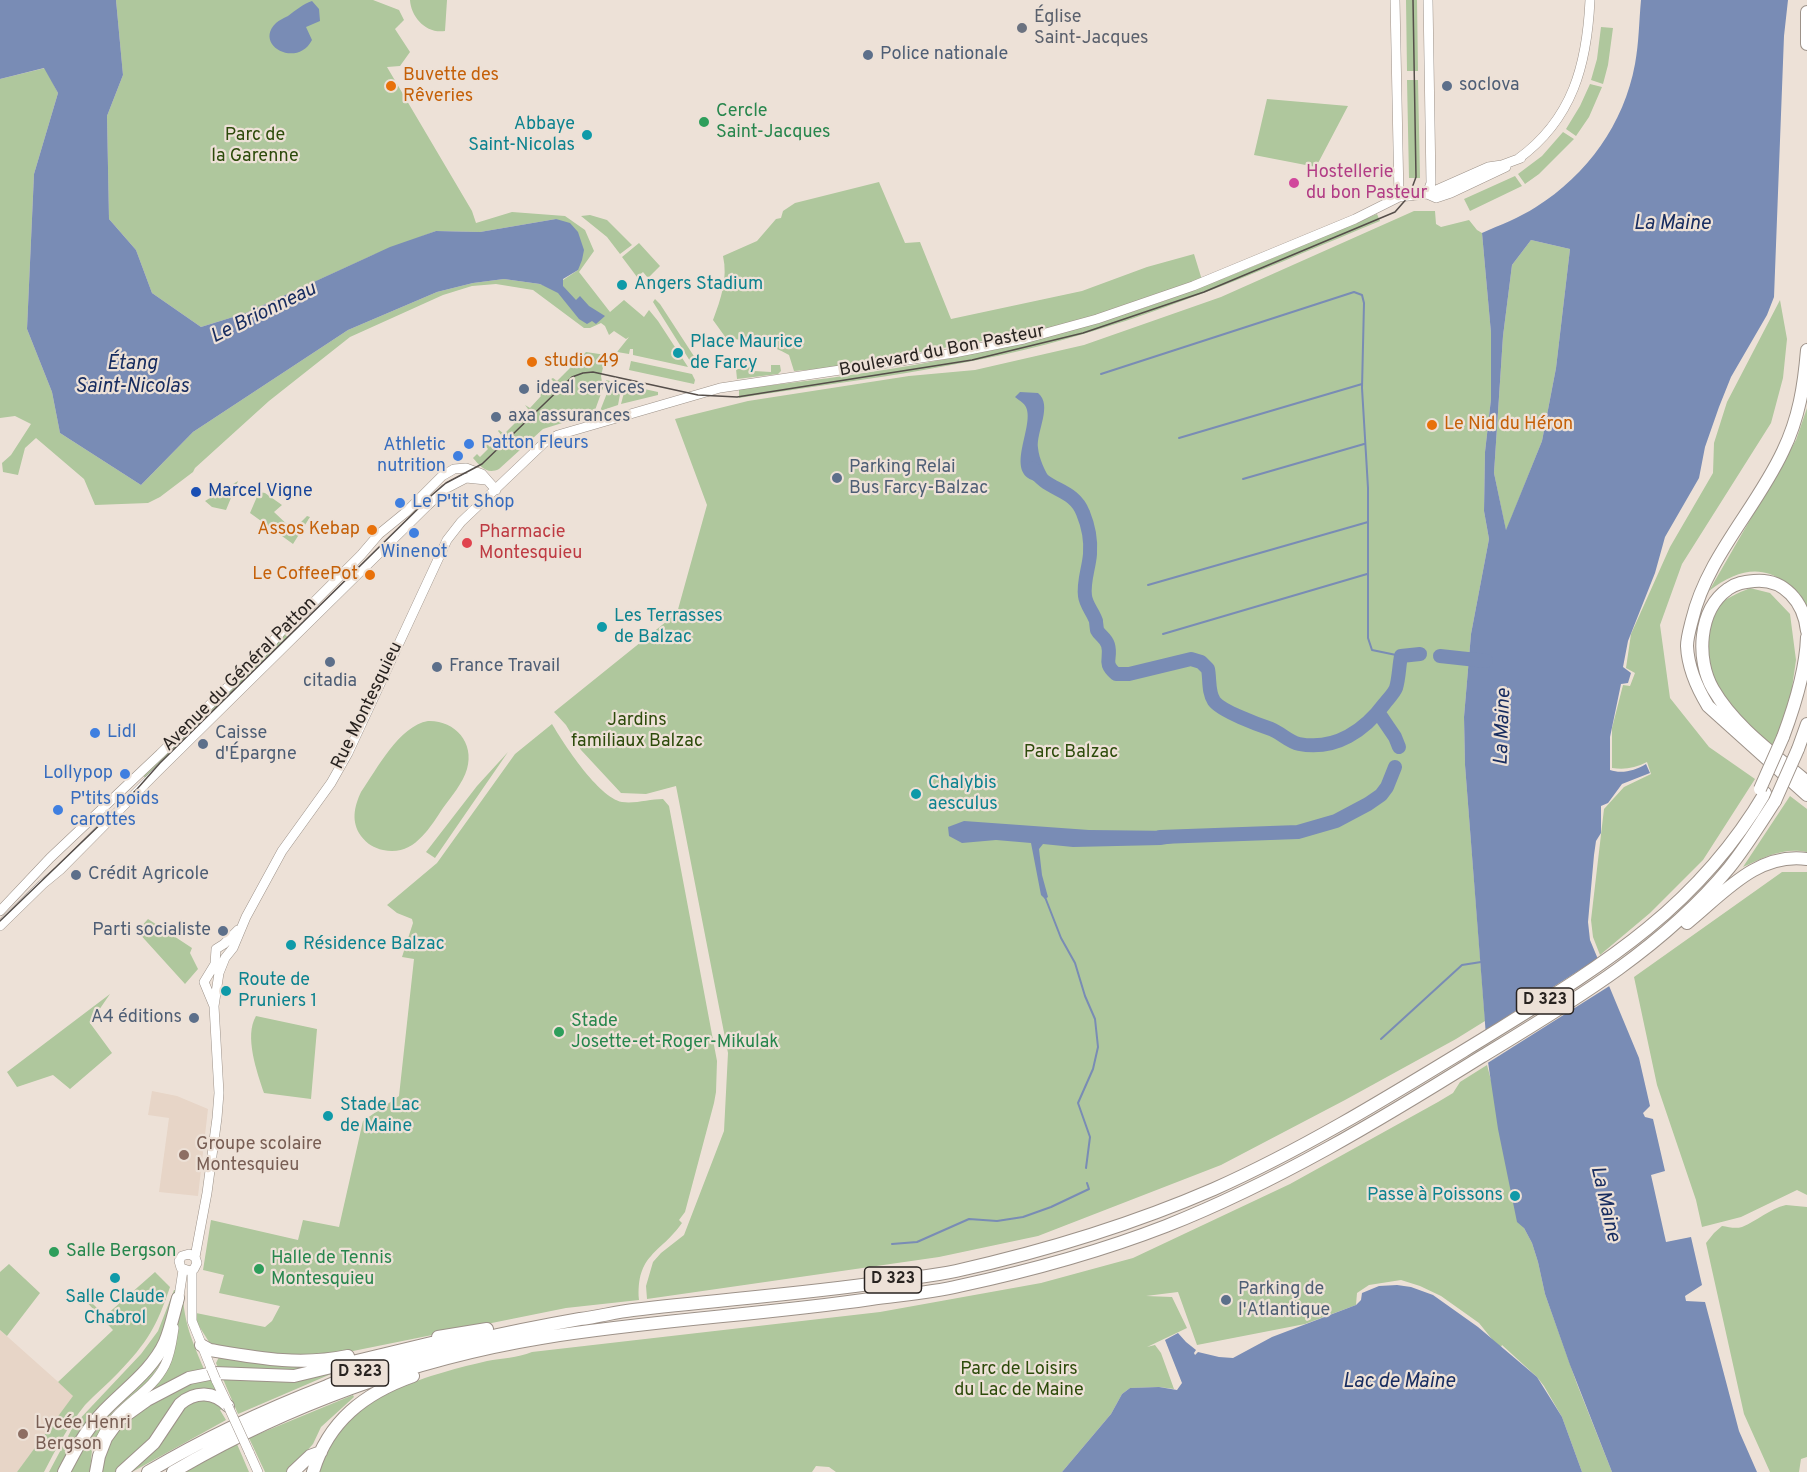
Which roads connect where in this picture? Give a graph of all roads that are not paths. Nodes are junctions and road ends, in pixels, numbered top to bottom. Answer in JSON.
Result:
{"nodes":[{"id":1,"x":1395,"y":0,"type":"edge"},
{"id":2,"x":1428,"y":0,"type":"edge"},
{"id":3,"x":1590,"y":0,"type":"edge"},
{"id":4,"x":1807,"y":12,"type":"edge"},
{"id":5,"x":1807,"y":44,"type":"edge"},
{"id":6,"x":1427,"y":194,"type":"junction"},
{"id":7,"x":1399,"y":197,"type":"junction"},
{"id":8,"x":1807,"y":350,"type":"edge"},
{"id":9,"x":489,"y":480,"type":"junction"},
{"id":10,"x":496,"y":490,"type":"junction"},
{"id":11,"x":1807,"y":631,"type":"edge"},
{"id":12,"x":1807,"y":637,"type":"edge"},
{"id":13,"x":1807,"y":679,"type":"edge"},
{"id":14,"x":1807,"y":724,"type":"edge"},
{"id":15,"x":1790,"y":742,"type":"junction"},
{"id":16,"x":1807,"y":782,"type":"edge"},
{"id":17,"x":1767,"y":794,"type":"junction"},
{"id":18,"x":1807,"y":795,"type":"edge"},
{"id":19,"x":1807,"y":859,"type":"edge"},
{"id":20,"x":0,"y":911,"type":"edge"},
{"id":21,"x":0,"y":926,"type":"edge"},
{"id":22,"x":1635,"y":957,"type":"junction"},
{"id":23,"x":192,"y":1256,"type":"junction"},
{"id":24,"x":187,"y":1270,"type":"junction"},
{"id":25,"x":178,"y":1298,"type":"junction"},
{"id":26,"x":612,"y":1313,"type":"junction"},
{"id":27,"x":487,"y":1329,"type":"junction"},
{"id":28,"x":580,"y":1333,"type":"junction"},
{"id":29,"x":201,"y":1345,"type":"junction"},
{"id":30,"x":228,"y":1406,"type":"junction"},
{"id":31,"x":321,"y":1452,"type":"junction"},
{"id":32,"x":64,"y":1472,"type":"edge"},
{"id":33,"x":95,"y":1472,"type":"edge"},
{"id":34,"x":122,"y":1472,"type":"edge"},
{"id":35,"x":148,"y":1472,"type":"edge"},
{"id":36,"x":173,"y":1472,"type":"edge"},
{"id":37,"x":258,"y":1472,"type":"edge"},
{"id":38,"x":293,"y":1472,"type":"edge"},
{"id":39,"x":313,"y":1472,"type":"edge"}],
"edges":[{"from":1,"to":7,"type":"street"},
{"from":2,"to":6,"type":"street"},
{"from":3,"to":6,"type":"street","name":"Boulevard du Bon Pasteur"},
{"from":4,"to":5,"type":"highway"},
{"from":6,"to":7,"type":"street","name":"Boulevard du Bon Pasteur"},
{"from":7,"to":10,"type":"street","name":"Boulevard du Bon Pasteur"},
{"from":8,"to":18,"type":"highway"},
{"from":9,"to":10,"type":"street"},
{"from":9,"to":20,"type":"street","name":"Avenue du Général Patton"},
{"from":9,"to":21,"type":"street","name":"Avenue du Général Patton"},
{"from":10,"to":23,"type":"street","name":"Rue Montesquieu"},
{"from":11,"to":16,"type":"highway"},
{"from":12,"to":15,"type":"highway"},
{"from":13,"to":15,"type":"highway","number":"D 323"},
{"from":14,"to":15,"type":"highway","number":"D 323"},
{"from":15,"to":17,"type":"highway","number":"D 323"},
{"from":17,"to":22,"type":"highway","number":"D 323"},
{"from":17,"to":26,"type":"highway","number":"D 323"},
{"from":19,"to":22,"type":"highway"},
{"from":22,"to":28,"type":"highway","number":"D 323"},
{"from":23,"to":24,"type":"street"},
{"from":23,"to":24,"type":"street"},
{"from":24,"to":25,"type":"street"},
{"from":24,"to":29,"type":"street"},
{"from":25,"to":32,"type":"highway"},
{"from":25,"to":33,"type":"street"},
{"from":26,"to":27,"type":"highway"},
{"from":26,"to":35,"type":"highway","number":"D 323"},
{"from":27,"to":29,"type":"highway"},
{"from":27,"to":33,"type":"highway"},
{"from":28,"to":31,"type":"highway"},
{"from":28,"to":36,"type":"highway","number":"D 323"},
{"from":29,"to":30,"type":"street","bridge":true},
{"from":30,"to":34,"type":"highway"},
{"from":30,"to":37,"type":"street","bridge":true},
{"from":31,"to":38,"type":"highway"},
{"from":31,"to":39,"type":"highway"}]}
